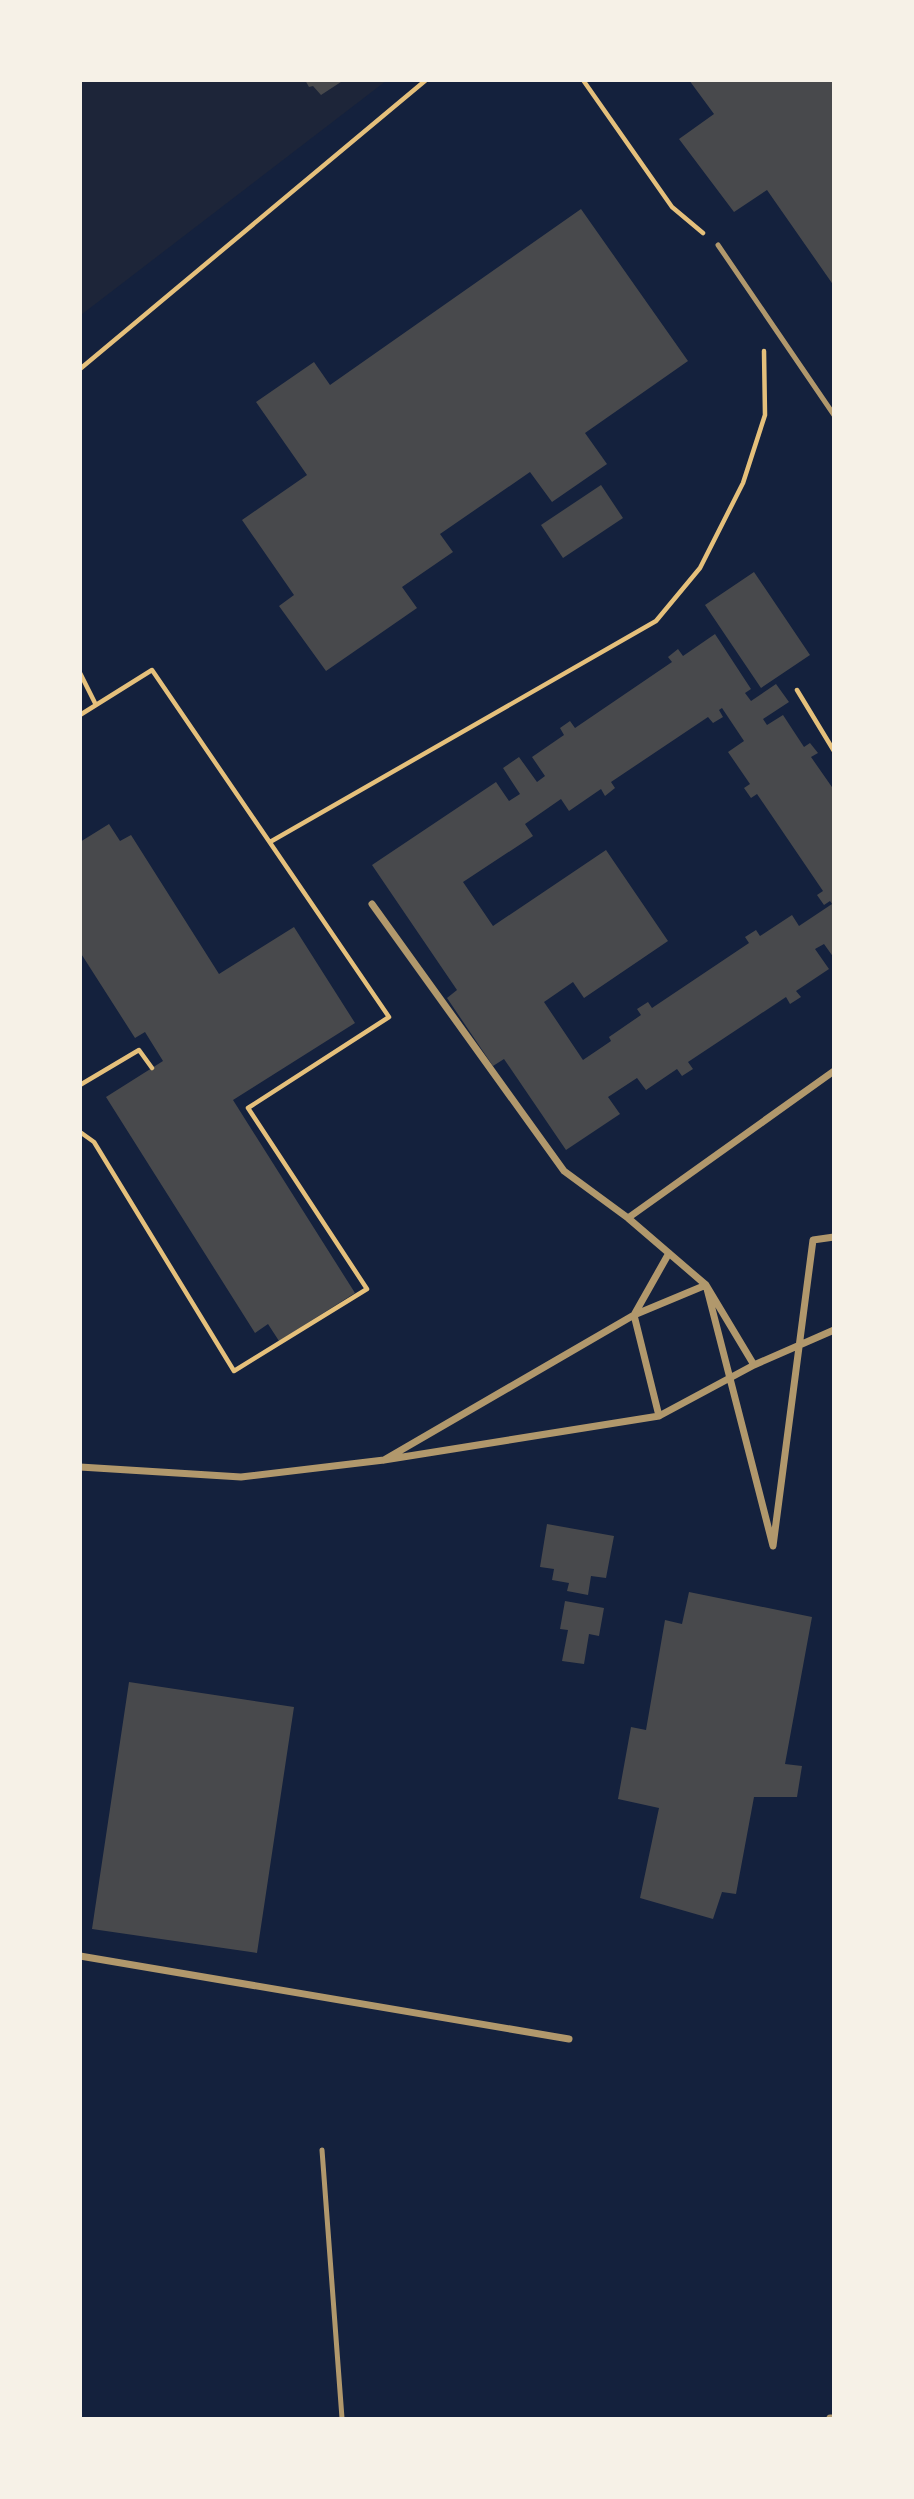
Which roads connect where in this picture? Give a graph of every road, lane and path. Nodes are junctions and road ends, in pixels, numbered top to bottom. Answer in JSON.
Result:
{"nodes":[{"id":1,"x":426,"y":80,"type":"edge"},
{"id":2,"x":583,"y":80,"type":"edge"},
{"id":3,"x":718,"y":245,"type":"joint"},
{"id":4,"x":763,"y":312,"type":"junction"},
{"id":5,"x":80,"y":369,"type":"edge"},
{"id":6,"x":834,"y":415,"type":"edge"},
{"id":7,"x":80,"y":673,"type":"edge"},
{"id":8,"x":797,"y":690,"type":"dead end"},
{"id":9,"x":96,"y":705,"type":"junction"},
{"id":10,"x":80,"y":715,"type":"edge"},
{"id":11,"x":834,"y":751,"type":"edge"},
{"id":12,"x":270,"y":842,"type":"junction"},
{"id":13,"x":372,"y":904,"type":"dead end"},
{"id":14,"x":152,"y":1068,"type":"dead end"},
{"id":15,"x":834,"y":1071,"type":"edge"},
{"id":16,"x":80,"y":1085,"type":"edge"},
{"id":17,"x":80,"y":1132,"type":"edge"},
{"id":18,"x":628,"y":1218,"type":"junction"},
{"id":19,"x":834,"y":1237,"type":"edge"},
{"id":20,"x":669,"y":1253,"type":"junction"},
{"id":21,"x":706,"y":1284,"type":"junction"},
{"id":22,"x":634,"y":1315,"type":"junction"},
{"id":23,"x":834,"y":1331,"type":"edge"},
{"id":24,"x":754,"y":1365,"type":"junction"},
{"id":25,"x":659,"y":1416,"type":"junction"},
{"id":26,"x":384,"y":1460,"type":"junction"},
{"id":27,"x":80,"y":1467,"type":"edge"},
{"id":28,"x":80,"y":1956,"type":"edge"},
{"id":29,"x":569,"y":2039,"type":"dead end"},
{"id":30,"x":322,"y":2150,"type":"dead end"},
{"id":31,"x":342,"y":2418,"type":"edge"}],
"edges":[{"from":1,"to":5,"type":"path"},
{"from":2,"to":3,"type":"path"},
{"from":3,"to":4,"type":"lane"},
{"from":4,"to":6,"type":"lane"},
{"from":4,"to":12,"type":"path"},
{"from":7,"to":9,"type":"path"},
{"from":8,"to":11,"type":"path"},
{"from":9,"to":10,"type":"path"},
{"from":9,"to":12,"type":"path"},
{"from":12,"to":17,"type":"path"},
{"from":13,"to":18,"type":"street"},
{"from":14,"to":16,"type":"path"},
{"from":15,"to":18,"type":"street"},
{"from":18,"to":20,"type":"street"},
{"from":19,"to":21,"type":"street"},
{"from":20,"to":21,"type":"street"},
{"from":20,"to":22,"type":"street"},
{"from":21,"to":22,"type":"street"},
{"from":21,"to":24,"type":"street"},
{"from":22,"to":25,"type":"street"},
{"from":22,"to":26,"type":"street"},
{"from":23,"to":24,"type":"street"},
{"from":24,"to":25,"type":"street"},
{"from":25,"to":26,"type":"street"},
{"from":26,"to":27,"type":"street"},
{"from":28,"to":29,"type":"street"},
{"from":30,"to":31,"type":"lane"}]}
